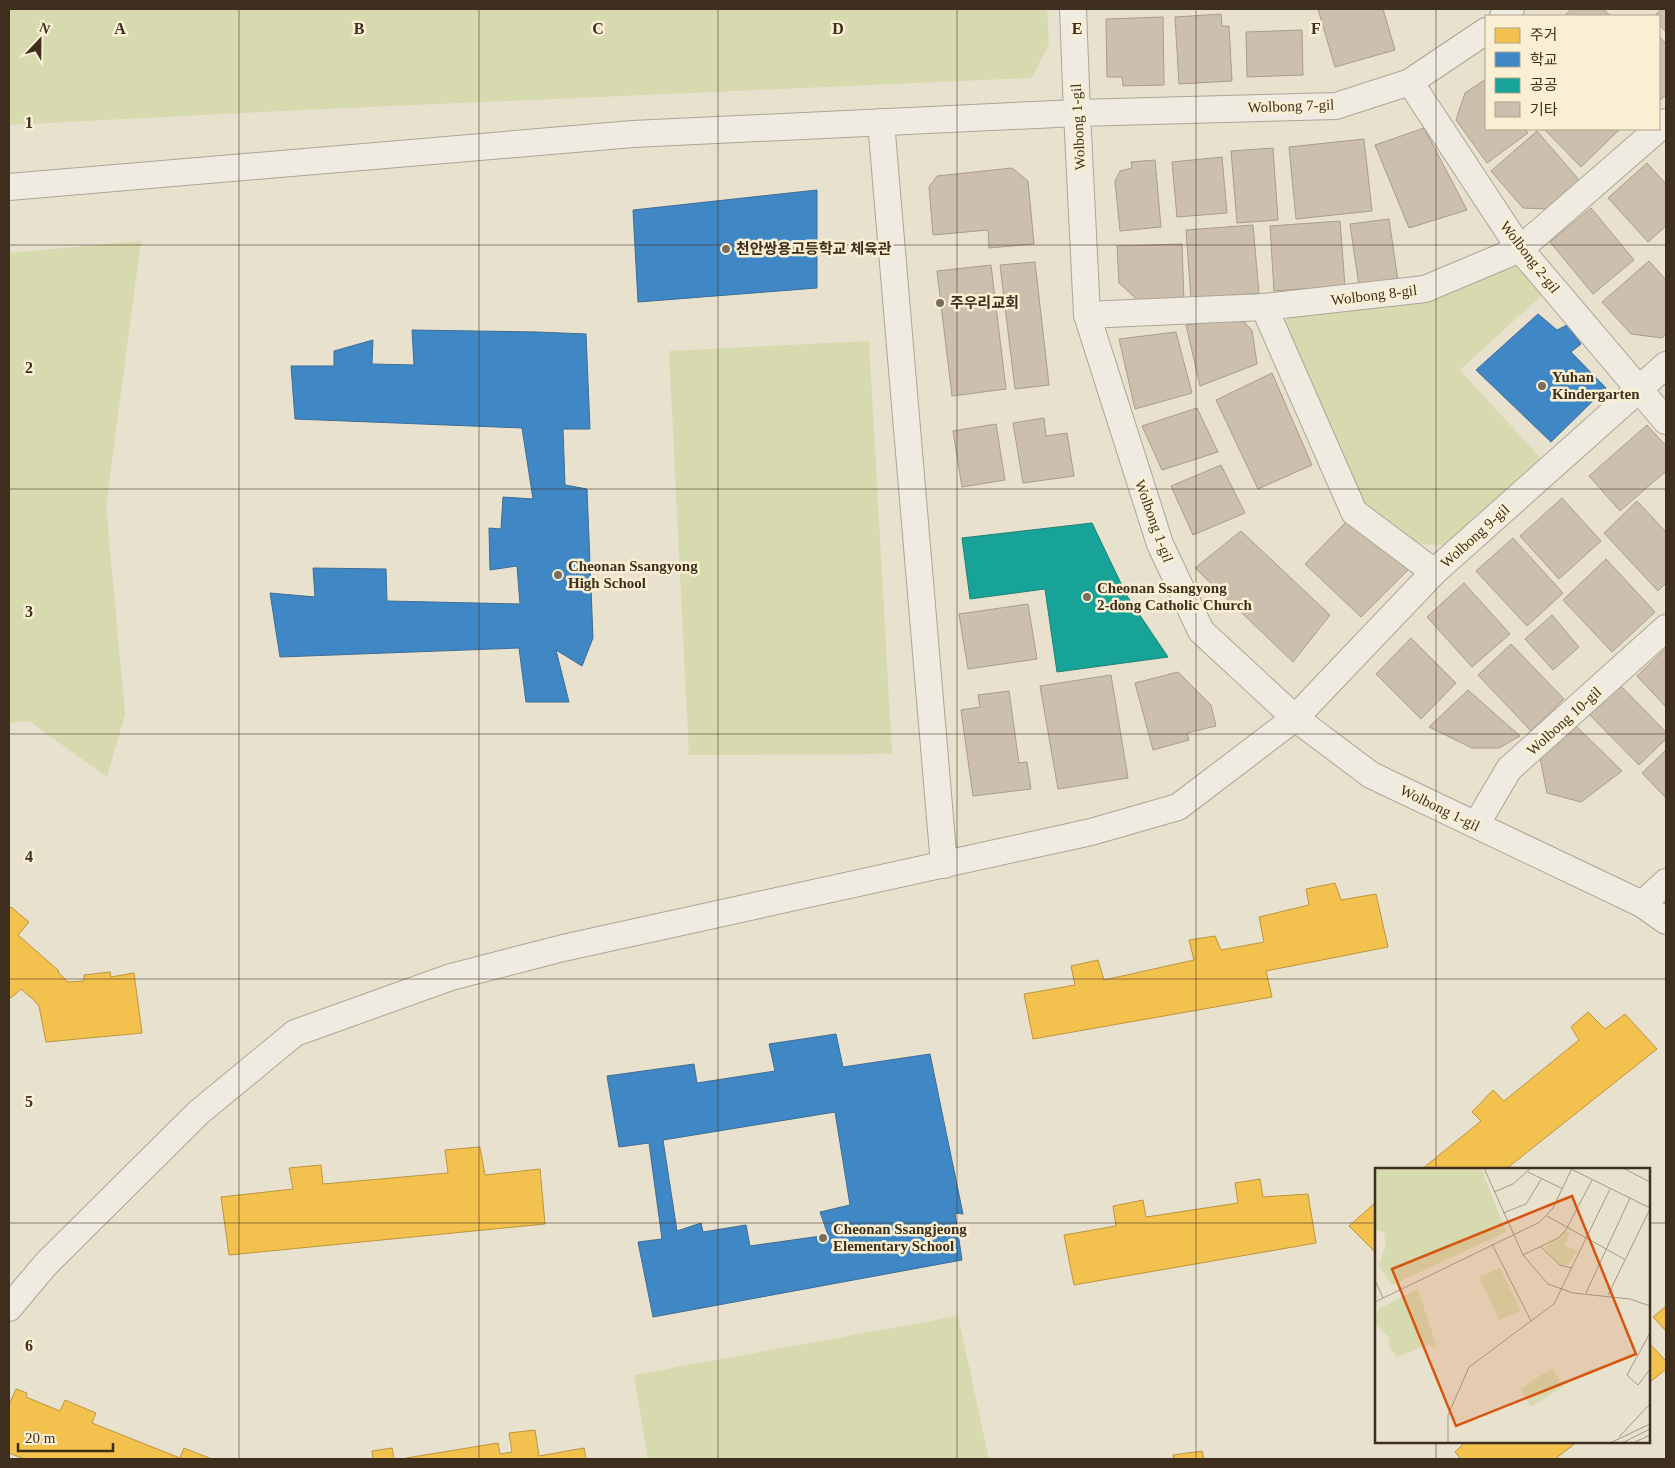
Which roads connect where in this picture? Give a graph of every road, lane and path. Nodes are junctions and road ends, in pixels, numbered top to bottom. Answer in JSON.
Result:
{"nodes":[{"id":1,"x":1073,"y":9,"type":"edge"},
{"id":2,"x":1485,"y":32,"type":"edge"},
{"id":3,"x":1410,"y":82,"type":"junction"},
{"id":4,"x":1077,"y":113,"type":"junction"},
{"id":5,"x":881,"y":122,"type":"junction"},
{"id":6,"x":1657,"y":130,"type":"edge"},
{"id":7,"x":9,"y":187,"type":"edge"},
{"id":8,"x":1520,"y":249,"type":"junction"},
{"id":9,"x":1264,"y":308,"type":"junction"},
{"id":10,"x":1087,"y":315,"type":"junction"},
{"id":11,"x":1666,"y":366,"type":"edge"},
{"id":12,"x":1639,"y":390,"type":"junction"},
{"id":13,"x":1666,"y":421,"type":"edge"},
{"id":14,"x":1434,"y":572,"type":"junction"},
{"id":15,"x":1666,"y":628,"type":"edge"},
{"id":16,"x":1295,"y":718,"type":"junction"},
{"id":17,"x":1476,"y":825,"type":"junction"},
{"id":18,"x":944,"y":865,"type":"junction"},
{"id":19,"x":1666,"y":882,"type":"edge"},
{"id":20,"x":1642,"y":904,"type":"junction"},
{"id":21,"x":1666,"y":921,"type":"edge"},
{"id":22,"x":9,"y":1308,"type":"edge"}],
"edges":[{"from":1,"to":4,"type":"street","name":"Wolbong 1-gil"},
{"from":2,"to":3,"type":"street","name":"Wolbong 7-gil"},
{"from":3,"to":4,"type":"street","name":"Wolbong 7-gil"},
{"from":3,"to":8,"type":"street","name":"Wolbong 2-gil"},
{"from":4,"to":5,"type":"street","name":"Wolbong 7-gil"},
{"from":4,"to":10,"type":"street","name":"Wolbong 1-gil"},
{"from":5,"to":7,"type":"street","name":"Wolbong 7-gil"},
{"from":5,"to":18,"type":"street"},
{"from":6,"to":8,"type":"street","name":"Wolbong 8-gil"},
{"from":8,"to":9,"type":"street","name":"Wolbong 8-gil"},
{"from":8,"to":12,"type":"street","name":"Wolbong 2-gil"},
{"from":9,"to":10,"type":"street","name":"Wolbong 8-gil"},
{"from":9,"to":14,"type":"street"},
{"from":10,"to":16,"type":"street","name":"Wolbong 1-gil"},
{"from":11,"to":12,"type":"street","name":"Wolbong 9-gil"},
{"from":12,"to":13,"type":"street","name":"Wolbong 2-gil"},
{"from":12,"to":14,"type":"street","name":"Wolbong 9-gil"},
{"from":14,"to":16,"type":"street","name":"Wolbong 9-gil"},
{"from":15,"to":17,"type":"street","name":"Wolbong 10-gil"},
{"from":16,"to":17,"type":"street","name":"Wolbong 1-gil"},
{"from":16,"to":18,"type":"street","name":"Wolbong 9-gil"},
{"from":17,"to":20,"type":"street","name":"Wolbong 1-gil"},
{"from":18,"to":22,"type":"street","name":"Wolbong 9-gil"},
{"from":19,"to":20,"type":"street"},
{"from":20,"to":21,"type":"street","name":"Wolbong 1-gil"}]}
